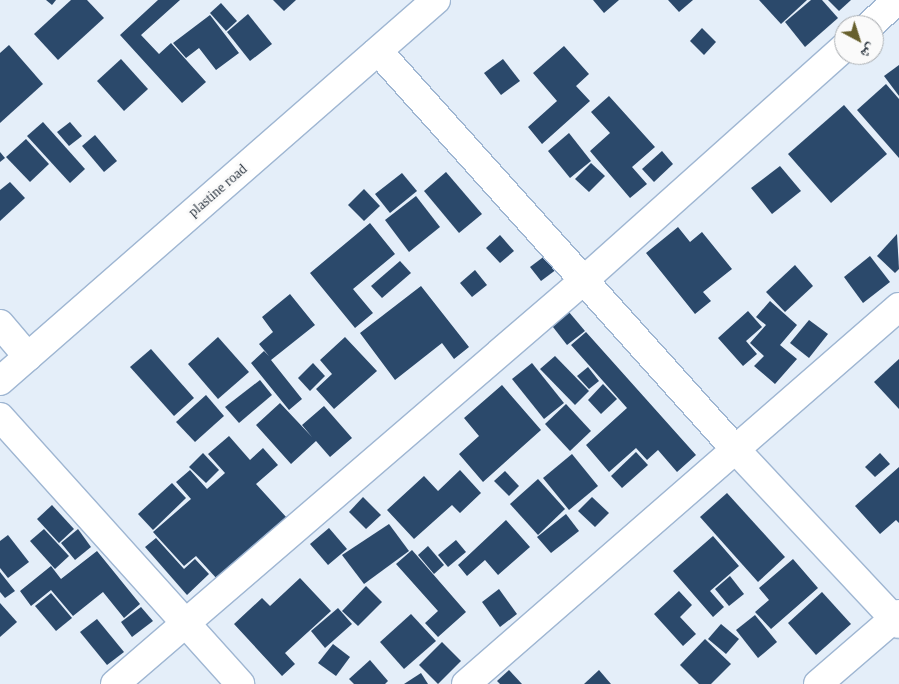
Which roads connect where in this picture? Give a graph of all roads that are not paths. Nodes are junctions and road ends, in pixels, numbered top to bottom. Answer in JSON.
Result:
{"nodes":[{"id":1,"x":436,"y":0,"type":"edge"},
{"id":2,"x":898,"y":0,"type":"edge"},
{"id":3,"x":881,"y":15,"type":"edge"},
{"id":4,"x":378,"y":50,"type":"junction"},
{"id":5,"x":834,"y":57,"type":"edge"},
{"id":6,"x":583,"y":281,"type":"junction"},
{"id":7,"x":899,"y":307,"type":"edge"},
{"id":8,"x":0,"y":324,"type":"edge"},
{"id":9,"x":28,"y":357,"type":"junction"},
{"id":10,"x":0,"y":381,"type":"edge"},
{"id":11,"x":0,"y":417,"type":"edge"},
{"id":12,"x":736,"y":450,"type":"junction"},
{"id":13,"x":897,"y":619,"type":"edge"},
{"id":14,"x":186,"y":621,"type":"junction"},
{"id":15,"x":115,"y":684,"type":"edge"},
{"id":16,"x":240,"y":684,"type":"edge"},
{"id":17,"x":466,"y":684,"type":"edge"},
{"id":18,"x":818,"y":684,"type":"edge"}],
"edges":[{"from":1,"to":4,"type":"street","name":"plastine road"},
{"from":2,"to":3,"type":"street"},
{"from":4,"to":6,"type":"street"},
{"from":4,"to":9,"type":"street","name":"plastine road"},
{"from":5,"to":6,"type":"street"},
{"from":6,"to":12,"type":"street"},
{"from":6,"to":14,"type":"street"},
{"from":7,"to":12,"type":"street"},
{"from":8,"to":9,"type":"street"},
{"from":9,"to":10,"type":"street","name":"plastine road"},
{"from":11,"to":14,"type":"street"},
{"from":12,"to":13,"type":"street"},
{"from":12,"to":17,"type":"street"},
{"from":13,"to":18,"type":"street"},
{"from":14,"to":15,"type":"street"},
{"from":14,"to":16,"type":"street"}]}
